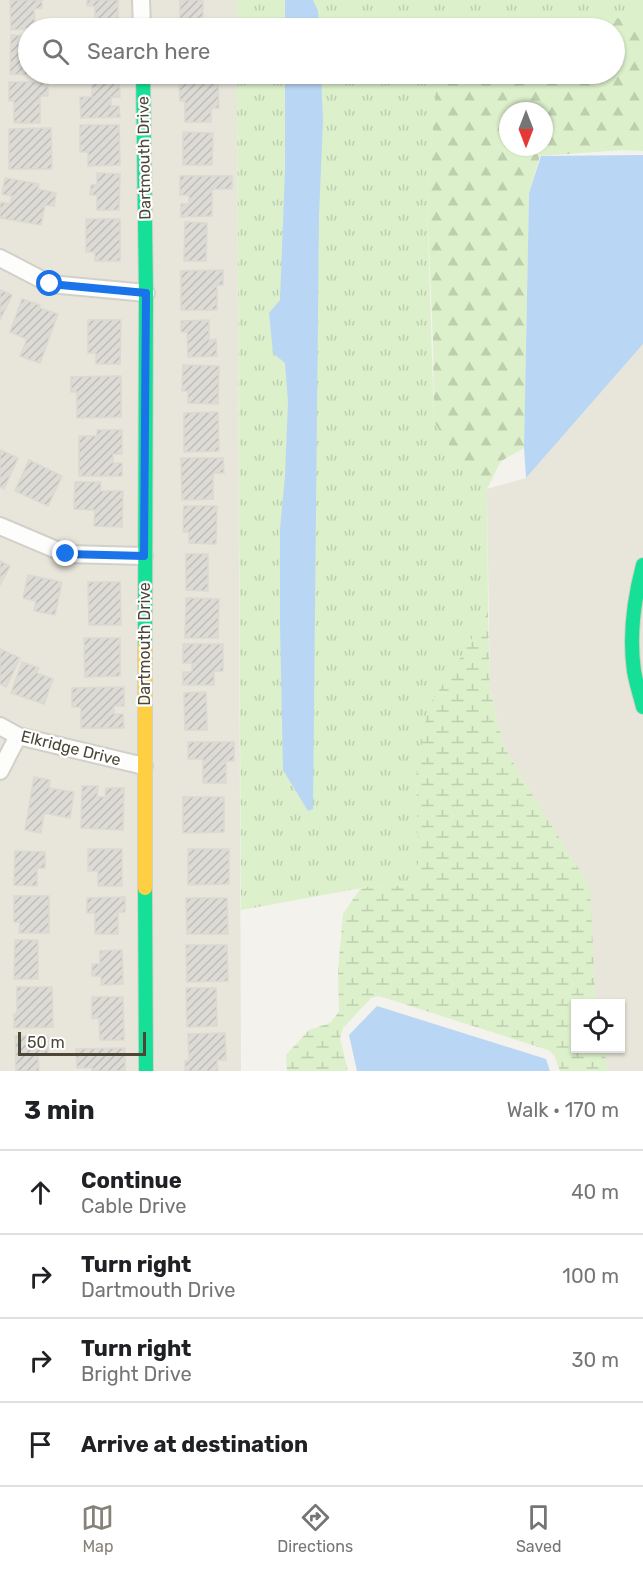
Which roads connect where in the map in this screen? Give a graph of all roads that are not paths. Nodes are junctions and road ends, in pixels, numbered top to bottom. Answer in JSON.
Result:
{"nodes":[{"id":1,"x":141,"y":0,"type":"edge"},
{"id":2,"x":142,"y":18,"type":"edge"},
{"id":3,"x":143,"y":84,"type":"edge"},
{"id":4,"x":0,"y":258,"type":"edge"},
{"id":5,"x":146,"y":293,"type":"junction"},
{"id":6,"x":0,"y":526,"type":"edge"},
{"id":7,"x":144,"y":556,"type":"junction"},
{"id":8,"x":643,"y":565,"type":"edge"},
{"id":9,"x":643,"y":707,"type":"edge"},
{"id":10,"x":0,"y":726,"type":"edge"},
{"id":11,"x":18,"y":736,"type":"junction"},
{"id":12,"x":144,"y":766,"type":"junction"},
{"id":13,"x":0,"y":771,"type":"edge"},
{"id":14,"x":146,"y":1071,"type":"edge"}],
"edges":[{"from":1,"to":2,"type":"street"},
{"from":3,"to":5,"type":"street","name":"Dartmouth Drive"},
{"from":4,"to":5,"type":"street"},
{"from":5,"to":7,"type":"street","name":"Dartmouth Drive"},
{"from":6,"to":7,"type":"street"},
{"from":7,"to":12,"type":"street","name":"Dartmouth Drive"},
{"from":8,"to":9,"type":"street"},
{"from":10,"to":11,"type":"street","name":"Elkridge Drive"},
{"from":11,"to":12,"type":"street","name":"Elkridge Drive"},
{"from":11,"to":13,"type":"street"},
{"from":12,"to":14,"type":"street","name":"Dartmouth Drive"}]}
